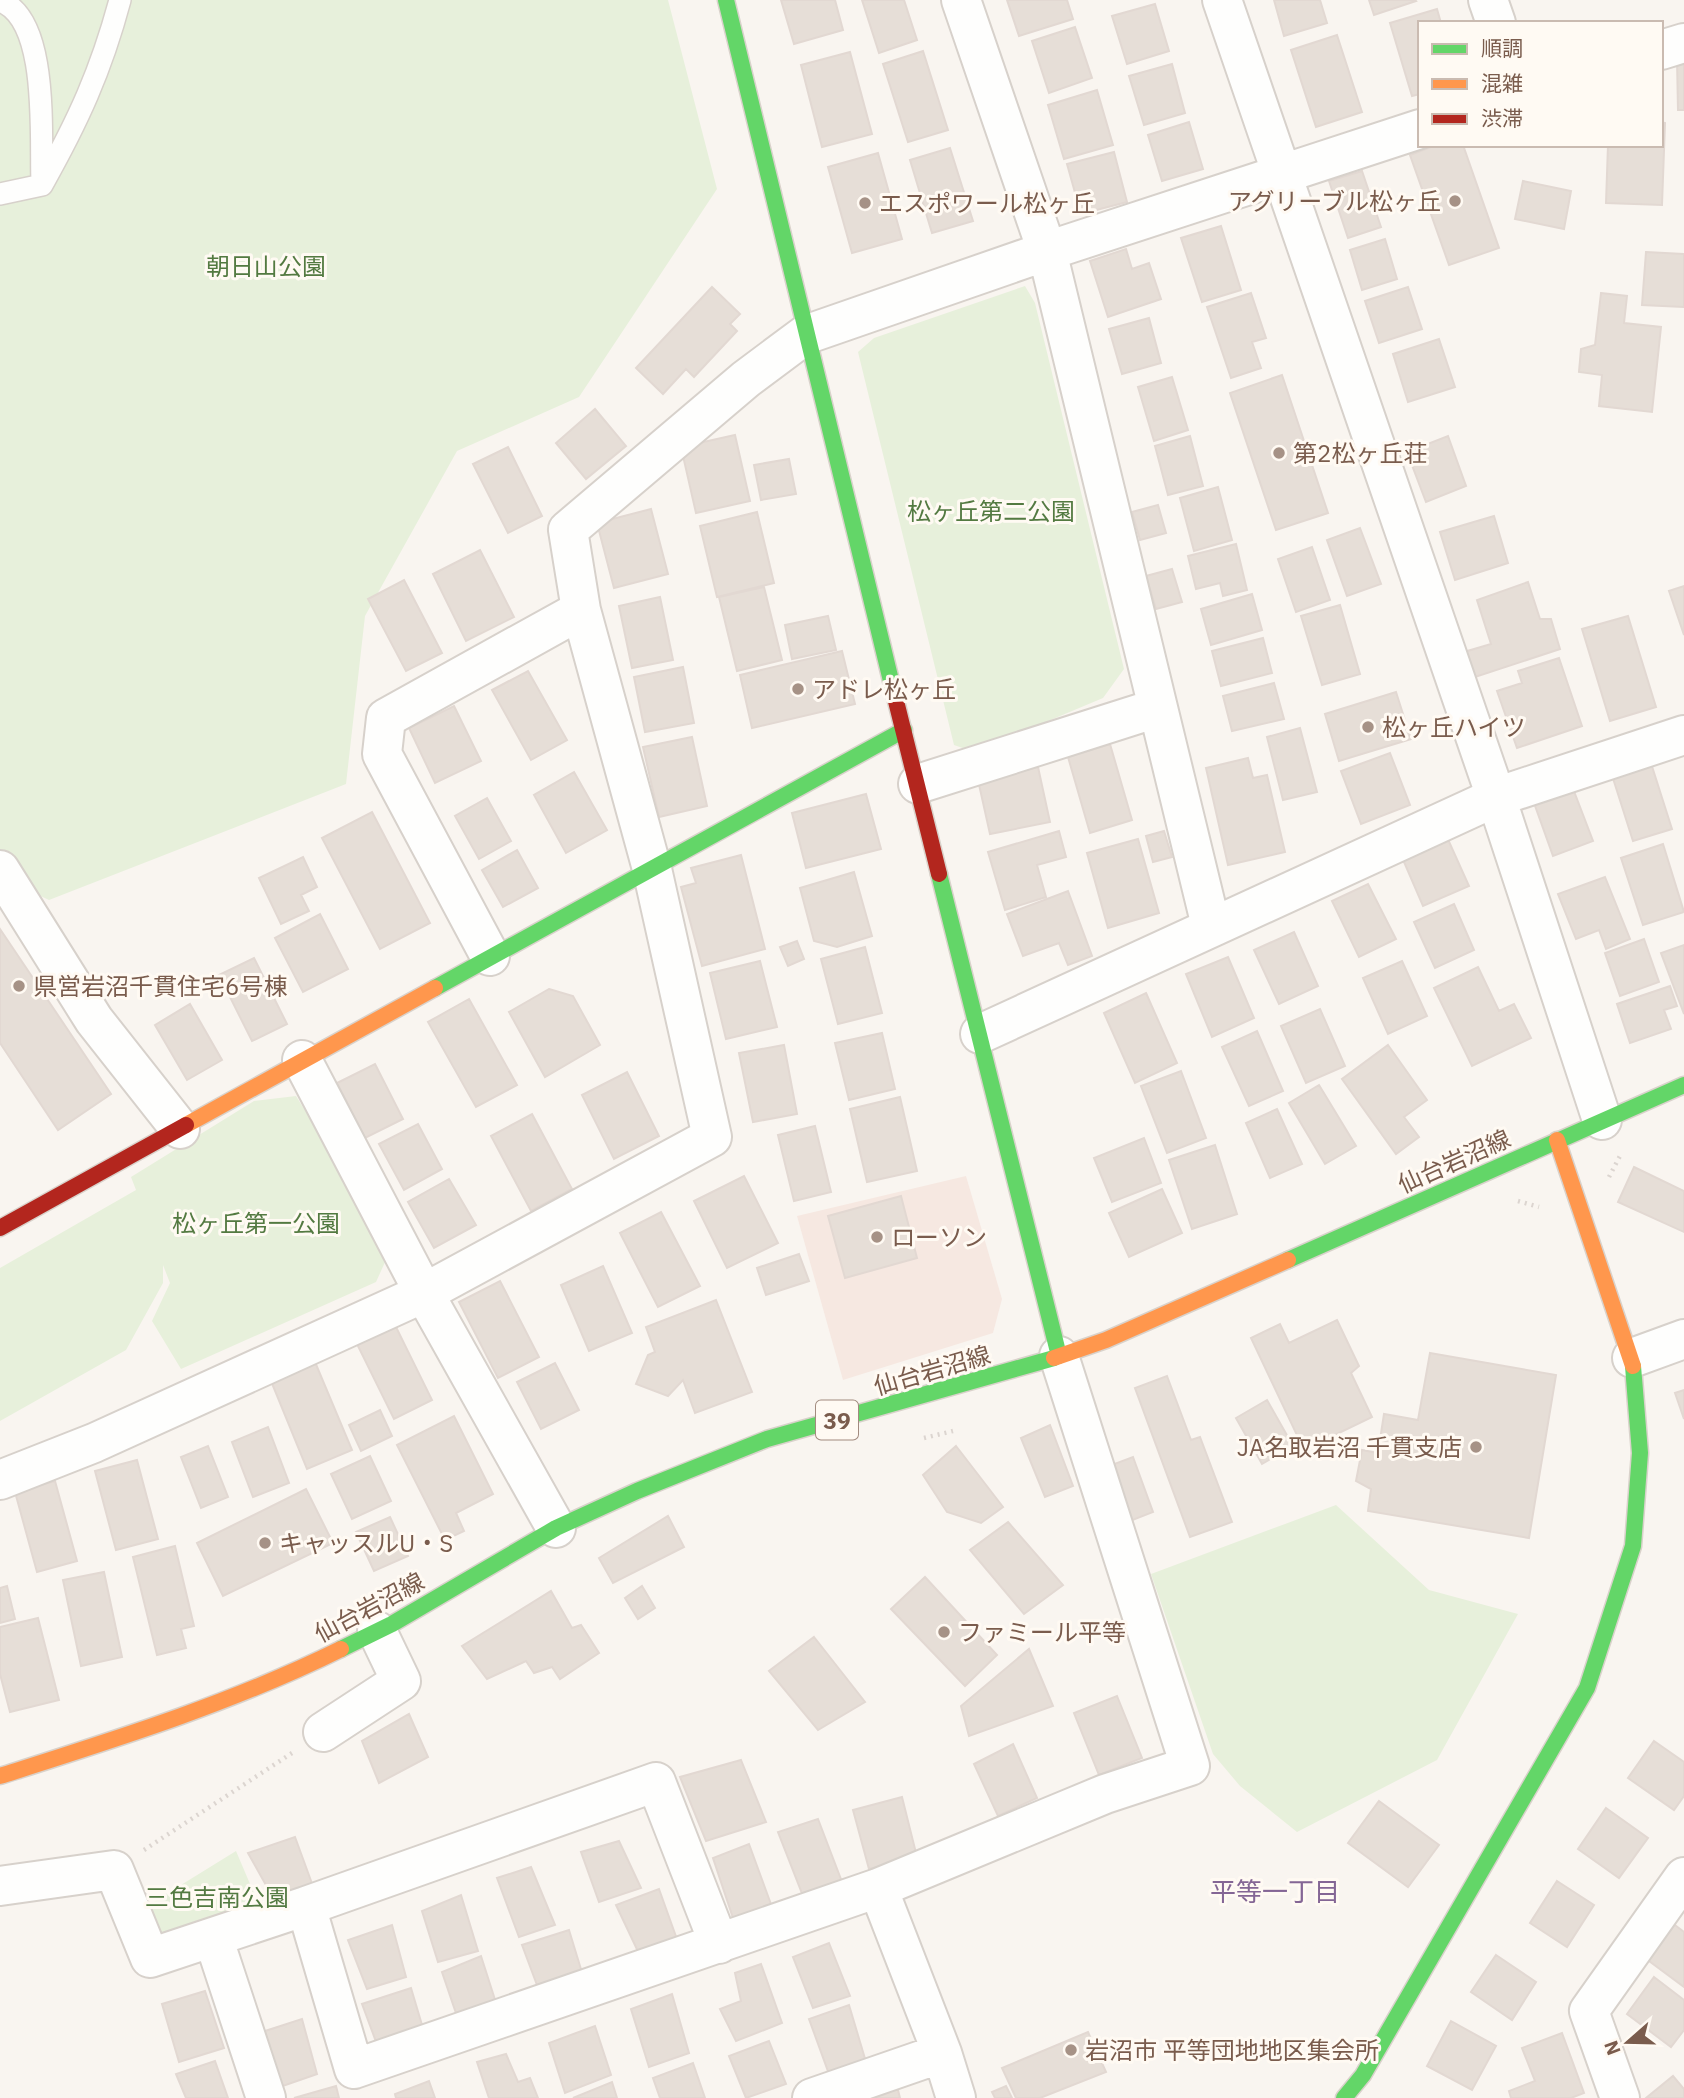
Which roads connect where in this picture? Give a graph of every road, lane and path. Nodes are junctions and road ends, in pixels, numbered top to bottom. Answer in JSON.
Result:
{"nodes":[{"id":1,"x":120,"y":0,"type":"edge"},
{"id":2,"x":726,"y":0,"type":"edge"},
{"id":3,"x":961,"y":0,"type":"edge"},
{"id":4,"x":1222,"y":0,"type":"edge"},
{"id":5,"x":1488,"y":0,"type":"edge"},
{"id":6,"x":0,"y":1,"type":"edge"},
{"id":7,"x":1495,"y":21,"type":"edge"},
{"id":8,"x":1684,"y":43,"type":"edge"},
{"id":9,"x":1663,"y":49,"type":"edge"},
{"id":10,"x":1418,"y":130,"type":"edge"},
{"id":11,"x":1280,"y":176,"type":"junction"},
{"id":12,"x":42,"y":185,"type":"junction"},
{"id":13,"x":0,"y":194,"type":"edge"},
{"id":14,"x":1047,"y":251,"type":"junction"},
{"id":15,"x":805,"y":335,"type":"junction"},
{"id":16,"x":581,"y":611,"type":"junction"},
{"id":17,"x":1157,"y":708,"type":"junction"},
{"id":18,"x":904,"y":730,"type":"junction"},
{"id":19,"x":1684,"y":735,"type":"edge"},
{"id":20,"x":918,"y":784,"type":"junction"},
{"id":21,"x":1496,"y":797,"type":"junction"},
{"id":22,"x":652,"y":869,"type":"junction"},
{"id":23,"x":0,"y":870,"type":"edge"},
{"id":24,"x":1211,"y":926,"type":"junction"},
{"id":25,"x":490,"y":956,"type":"junction"},
{"id":26,"x":980,"y":1034,"type":"junction"},
{"id":27,"x":302,"y":1060,"type":"junction"},
{"id":28,"x":1684,"y":1085,"type":"edge"},
{"id":29,"x":1602,"y":1120,"type":"junction"},
{"id":30,"x":180,"y":1129,"type":"junction"},
{"id":31,"x":1557,"y":1140,"type":"junction"},
{"id":32,"x":0,"y":1228,"type":"edge"},
{"id":33,"x":424,"y":1293,"type":"junction"},
{"id":34,"x":1684,"y":1339,"type":"edge"},
{"id":35,"x":1059,"y":1356,"type":"junction"},
{"id":36,"x":1632,"y":1358,"type":"junction"},
{"id":37,"x":0,"y":1480,"type":"edge"},
{"id":38,"x":556,"y":1528,"type":"junction"},
{"id":39,"x":377,"y":1631,"type":"junction"},
{"id":40,"x":323,"y":1732,"type":"joint"},
{"id":41,"x":0,"y":1776,"type":"edge"},
{"id":42,"x":114,"y":1870,"type":"junction"},
{"id":43,"x":1684,"y":1877,"type":"edge"},
{"id":44,"x":0,"y":1886,"type":"edge"},
{"id":45,"x":878,"y":1888,"type":"junction"},
{"id":46,"x":306,"y":1906,"type":"junction"},
{"id":47,"x":213,"y":1937,"type":"junction"},
{"id":48,"x":719,"y":1944,"type":"junction"},
{"id":49,"x":942,"y":2053,"type":"junction"},
{"id":50,"x":359,"y":2083,"type":"edge"},
{"id":51,"x":1359,"y":2090,"type":"edge"},
{"id":52,"x":266,"y":2098,"type":"edge"},
{"id":53,"x":812,"y":2098,"type":"edge"},
{"id":54,"x":956,"y":2098,"type":"edge"},
{"id":55,"x":1620,"y":2098,"type":"edge"}],
"edges":[{"from":1,"to":12,"type":"lane"},
{"from":2,"to":15,"type":"street"},
{"from":3,"to":14,"type":"street"},
{"from":4,"to":11,"type":"street"},
{"from":5,"to":7,"type":"street"},
{"from":6,"to":12,"type":"lane"},
{"from":8,"to":9,"type":"street"},
{"from":10,"to":11,"type":"street"},
{"from":11,"to":14,"type":"street"},
{"from":11,"to":21,"type":"street"},
{"from":12,"to":13,"type":"lane"},
{"from":14,"to":15,"type":"street"},
{"from":14,"to":17,"type":"street"},
{"from":15,"to":16,"type":"street"},
{"from":15,"to":18,"type":"street"},
{"from":16,"to":22,"type":"street"},
{"from":16,"to":25,"type":"street"},
{"from":17,"to":20,"type":"street"},
{"from":17,"to":24,"type":"street"},
{"from":18,"to":20,"type":"street"},
{"from":18,"to":22,"type":"street"},
{"from":19,"to":21,"type":"street"},
{"from":20,"to":26,"type":"street"},
{"from":21,"to":24,"type":"street"},
{"from":21,"to":29,"type":"street"},
{"from":22,"to":25,"type":"street"},
{"from":22,"to":33,"type":"street"},
{"from":23,"to":30,"type":"street"},
{"from":24,"to":26,"type":"street"},
{"from":25,"to":27,"type":"street"},
{"from":26,"to":35,"type":"street"},
{"from":27,"to":30,"type":"street"},
{"from":27,"to":33,"type":"street"},
{"from":28,"to":29,"type":"street","name":"仙台岩沼線","number":"39"},
{"from":29,"to":31,"type":"street","name":"仙台岩沼線","number":"39"},
{"from":30,"to":32,"type":"street"},
{"from":31,"to":35,"type":"street","name":"仙台岩沼線","number":"39"},
{"from":31,"to":36,"type":"street"},
{"from":33,"to":37,"type":"street"},
{"from":33,"to":38,"type":"street"},
{"from":34,"to":36,"type":"street"},
{"from":35,"to":38,"type":"street","name":"仙台岩沼線","number":"39"},
{"from":35,"to":45,"type":"street"},
{"from":36,"to":51,"type":"street"},
{"from":38,"to":39,"type":"street","name":"仙台岩沼線","number":"39"},
{"from":39,"to":40,"type":"street"},
{"from":39,"to":41,"type":"street","name":"仙台岩沼線","number":"39"},
{"from":40,"to":42,"type":"path"},
{"from":42,"to":44,"type":"street"},
{"from":42,"to":47,"type":"street"},
{"from":43,"to":55,"type":"street"},
{"from":45,"to":48,"type":"street"},
{"from":45,"to":49,"type":"street"},
{"from":46,"to":47,"type":"street"},
{"from":46,"to":48,"type":"street"},
{"from":46,"to":50,"type":"street"},
{"from":47,"to":52,"type":"street"},
{"from":48,"to":50,"type":"street"},
{"from":49,"to":53,"type":"street"},
{"from":49,"to":54,"type":"street"}]}
